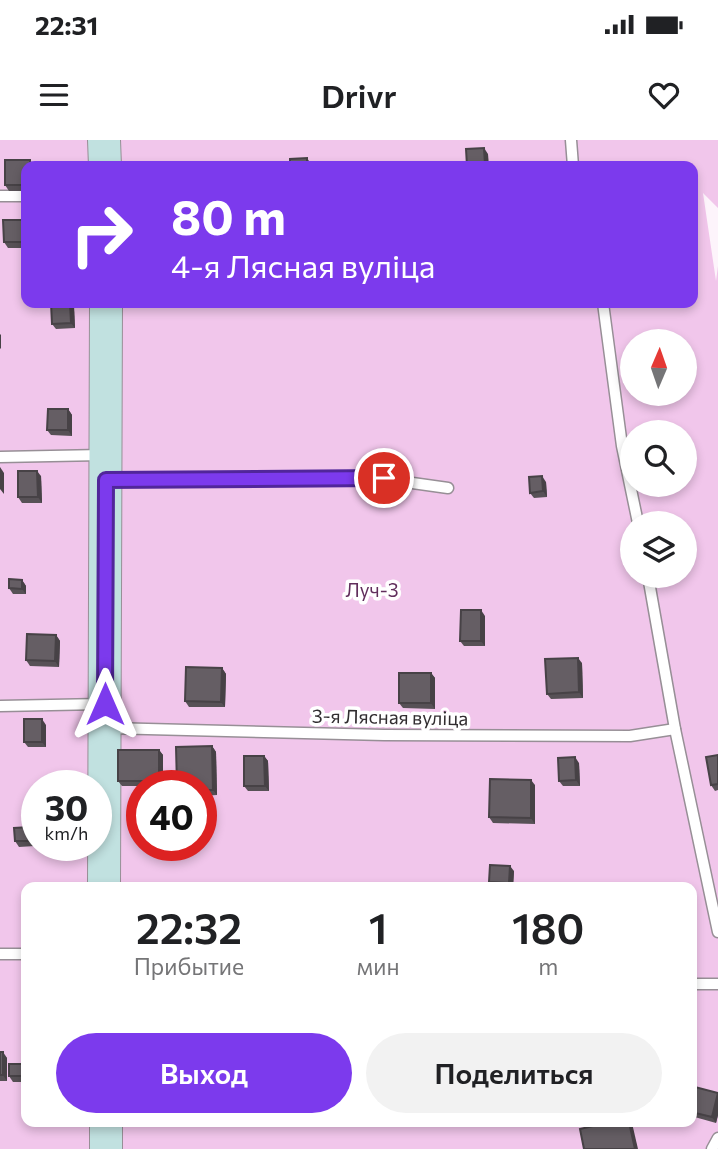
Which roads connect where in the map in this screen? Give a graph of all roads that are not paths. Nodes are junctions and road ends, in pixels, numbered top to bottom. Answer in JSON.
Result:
{"nodes":[{"id":1,"x":104,"y":140,"type":"edge"},
{"id":2,"x":571,"y":140,"type":"edge"},
{"id":3,"x":105,"y":161,"type":"edge"},
{"id":4,"x":573,"y":161,"type":"edge"},
{"id":5,"x":0,"y":196,"type":"edge"},
{"id":6,"x":21,"y":196,"type":"edge"},
{"id":7,"x":106,"y":308,"type":"edge"},
{"id":8,"x":604,"y":308,"type":"edge"},
{"id":9,"x":0,"y":457,"type":"edge"},
{"id":10,"x":106,"y":467,"type":"junction"},
{"id":11,"x":449,"y":488,"type":"dead end"},
{"id":12,"x":636,"y":511,"type":"edge"},
{"id":13,"x":650,"y":588,"type":"edge"},
{"id":14,"x":0,"y":706,"type":"edge"},
{"id":15,"x":105,"y":716,"type":"junction"},
{"id":16,"x":675,"y":729,"type":"junction"},
{"id":17,"x":104,"y":882,"type":"edge"},
{"id":18,"x":718,"y":932,"type":"edge"},
{"id":19,"x":0,"y":954,"type":"edge"},
{"id":20,"x":21,"y":954,"type":"edge"},
{"id":21,"x":697,"y":984,"type":"edge"},
{"id":22,"x":718,"y":984,"type":"edge"},
{"id":23,"x":106,"y":1127,"type":"edge"},
{"id":24,"x":718,"y":1138,"type":"edge"},
{"id":25,"x":106,"y":1149,"type":"edge"},
{"id":26,"x":712,"y":1149,"type":"edge"}],
"edges":[{"from":1,"to":3,"type":"street"},
{"from":2,"to":4,"type":"lane"},
{"from":5,"to":6,"type":"lane"},
{"from":7,"to":10,"type":"street"},
{"from":8,"to":12,"type":"lane"},
{"from":9,"to":10,"type":"lane"},
{"from":10,"to":11,"type":"lane"},
{"from":10,"to":15,"type":"street"},
{"from":13,"to":16,"type":"lane"},
{"from":14,"to":15,"type":"lane","name":"3-я Лясная вуліца"},
{"from":15,"to":16,"type":"lane","name":"3-я Лясная вуліца"},
{"from":15,"to":17,"type":"street"},
{"from":16,"to":18,"type":"lane"},
{"from":19,"to":20,"type":"lane"},
{"from":21,"to":22,"type":"lane"},
{"from":23,"to":25,"type":"street"},
{"from":24,"to":26,"type":"lane"}]}
